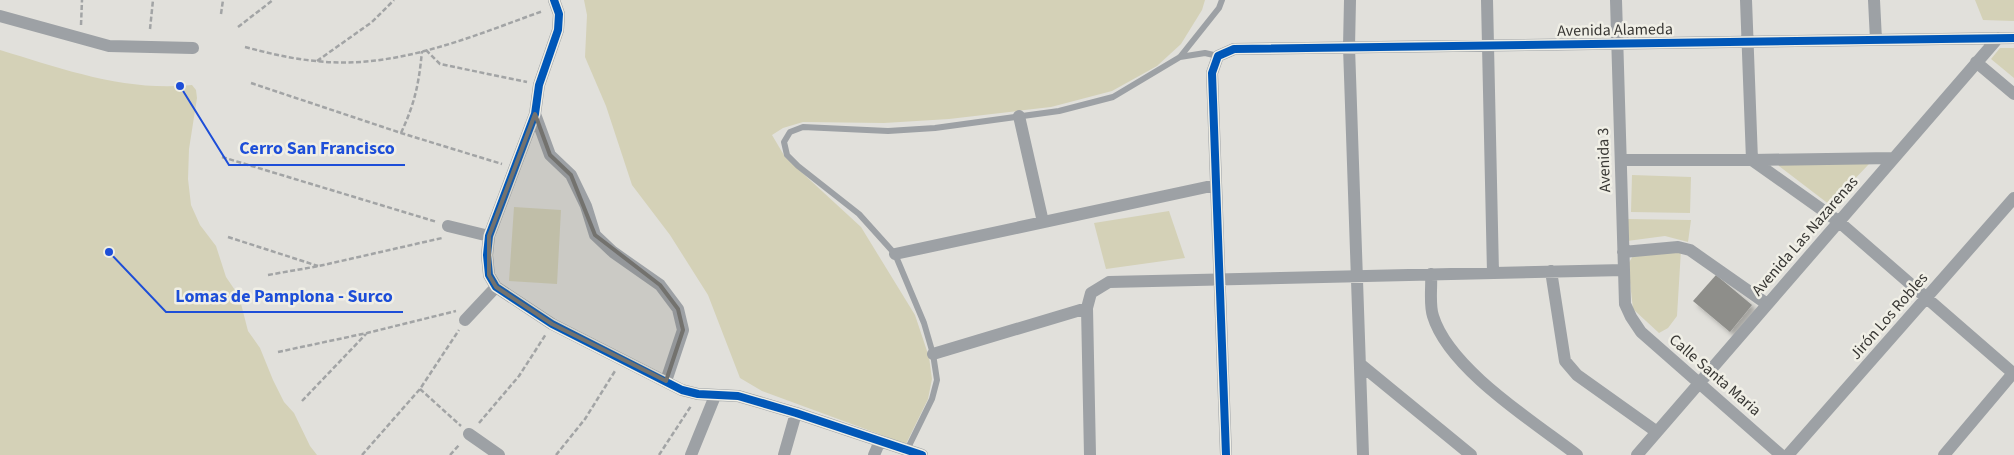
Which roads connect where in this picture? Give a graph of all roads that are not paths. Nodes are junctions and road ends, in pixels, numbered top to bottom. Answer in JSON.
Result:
{"nodes":[{"id":1,"x":1222,"y":0,"type":"edge"},
{"id":2,"x":1350,"y":0,"type":"edge"},
{"id":3,"x":1487,"y":0,"type":"edge"},
{"id":4,"x":1616,"y":0,"type":"edge"},
{"id":5,"x":1746,"y":0,"type":"edge"},
{"id":6,"x":1874,"y":0,"type":"edge"},
{"id":7,"x":555,"y":3,"type":"edge"},
{"id":8,"x":0,"y":16,"type":"edge"},
{"id":9,"x":1998,"y":38,"type":"junction"},
{"id":10,"x":2014,"y":38,"type":"edge"},
{"id":11,"x":1876,"y":40,"type":"junction"},
{"id":12,"x":1748,"y":42,"type":"junction"},
{"id":13,"x":1617,"y":44,"type":"junction"},
{"id":14,"x":1488,"y":45,"type":"junction"},
{"id":15,"x":1349,"y":47,"type":"junction"},
{"id":16,"x":193,"y":48,"type":"dead end"},
{"id":17,"x":1218,"y":56,"type":"junction"},
{"id":18,"x":1180,"y":58,"type":"junction"},
{"id":19,"x":1976,"y":62,"type":"junction"},
{"id":20,"x":2014,"y":94,"type":"edge"},
{"id":21,"x":535,"y":114,"type":"junction"},
{"id":22,"x":1019,"y":116,"type":"junction"},
{"id":23,"x":1893,"y":158,"type":"junction"},
{"id":24,"x":1621,"y":160,"type":"junction"},
{"id":25,"x":1752,"y":160,"type":"junction"},
{"id":26,"x":1216,"y":185,"type":"junction"},
{"id":27,"x":2014,"y":198,"type":"edge"},
{"id":28,"x":1838,"y":221,"type":"junction"},
{"id":29,"x":1043,"y":222,"type":"junction"},
{"id":30,"x":448,"y":226,"type":"road end"},
{"id":31,"x":488,"y":236,"type":"junction"},
{"id":32,"x":1623,"y":252,"type":"junction"},
{"id":33,"x":895,"y":254,"type":"junction"},
{"id":34,"x":1624,"y":270,"type":"junction"},
{"id":35,"x":1551,"y":272,"type":"junction"},
{"id":36,"x":1492,"y":273,"type":"junction"},
{"id":37,"x":1431,"y":274,"type":"junction"},
{"id":38,"x":1356,"y":276,"type":"junction"},
{"id":39,"x":1219,"y":280,"type":"junction"},
{"id":40,"x":496,"y":287,"type":"junction"},
{"id":41,"x":1927,"y":298,"type":"junction"},
{"id":42,"x":1767,"y":304,"type":"junction"},
{"id":43,"x":1086,"y":308,"type":"junction"},
{"id":44,"x":1631,"y":317,"type":"joint"},
{"id":45,"x":465,"y":320,"type":"road end"},
{"id":46,"x":933,"y":354,"type":"junction"},
{"id":47,"x":1360,"y":364,"type":"junction"},
{"id":48,"x":2014,"y":373,"type":"edge"},
{"id":49,"x":666,"y":381,"type":"junction"},
{"id":50,"x":1699,"y":382,"type":"junction"},
{"id":51,"x":715,"y":396,"type":"junction"},
{"id":52,"x":796,"y":413,"type":"junction"},
{"id":53,"x":1657,"y":432,"type":"junction"},
{"id":54,"x":469,"y":434,"type":"road end"},
{"id":55,"x":880,"y":441,"type":"junction"},
{"id":56,"x":907,"y":450,"type":"junction"},
{"id":57,"x":499,"y":455,"type":"edge"},
{"id":58,"x":691,"y":455,"type":"edge"},
{"id":59,"x":784,"y":455,"type":"edge"},
{"id":60,"x":874,"y":455,"type":"edge"},
{"id":61,"x":922,"y":455,"type":"edge"},
{"id":62,"x":1090,"y":455,"type":"edge"},
{"id":63,"x":1226,"y":455,"type":"edge"},
{"id":64,"x":1363,"y":455,"type":"edge"},
{"id":65,"x":1471,"y":455,"type":"edge"},
{"id":66,"x":1577,"y":455,"type":"edge"},
{"id":67,"x":1637,"y":455,"type":"edge"},
{"id":68,"x":1781,"y":455,"type":"edge"},
{"id":69,"x":1788,"y":455,"type":"edge"},
{"id":70,"x":1944,"y":455,"type":"edge"}],
"edges":[{"from":1,"to":18,"type":"lane"},
{"from":2,"to":15,"type":"street"},
{"from":3,"to":14,"type":"street"},
{"from":4,"to":13,"type":"street","name":"Avenida 3"},
{"from":5,"to":12,"type":"street"},
{"from":6,"to":11,"type":"street"},
{"from":7,"to":21,"type":"street"},
{"from":8,"to":16,"type":"street"},
{"from":9,"to":10,"type":"street","name":"Avenida Alameda"},
{"from":9,"to":11,"type":"street","name":"Avenida Alameda"},
{"from":9,"to":19,"type":"street","name":"Avenida Las Nazarenas"},
{"from":11,"to":12,"type":"street","name":"Avenida Alameda"},
{"from":12,"to":13,"type":"street","name":"Avenida Alameda"},
{"from":12,"to":25,"type":"street"},
{"from":13,"to":14,"type":"street","name":"Avenida Alameda"},
{"from":13,"to":24,"type":"street","name":"Avenida 3"},
{"from":14,"to":15,"type":"street","name":"Avenida Alameda"},
{"from":14,"to":36,"type":"street"},
{"from":15,"to":17,"type":"street","name":"Avenida Alameda"},
{"from":15,"to":38,"type":"street"},
{"from":17,"to":18,"type":"lane"},
{"from":17,"to":26,"type":"street"},
{"from":18,"to":22,"type":"lane"},
{"from":19,"to":20,"type":"street"},
{"from":19,"to":23,"type":"street","name":"Avenida Las Nazarenas"},
{"from":21,"to":31,"type":"street"},
{"from":21,"to":49,"type":"street"},
{"from":22,"to":29,"type":"street"},
{"from":22,"to":33,"type":"lane"},
{"from":23,"to":25,"type":"street"},
{"from":23,"to":28,"type":"street","name":"Avenida Las Nazarenas"},
{"from":24,"to":25,"type":"street"},
{"from":24,"to":32,"type":"street","name":"Avenida 3"},
{"from":25,"to":28,"type":"street"},
{"from":26,"to":29,"type":"street"},
{"from":26,"to":39,"type":"street"},
{"from":27,"to":41,"type":"street","name":"Jirón Los Robles"},
{"from":28,"to":41,"type":"street"},
{"from":28,"to":42,"type":"street","name":"Avenida Las Nazarenas"},
{"from":29,"to":33,"type":"street"},
{"from":30,"to":31,"type":"street"},
{"from":31,"to":40,"type":"street"},
{"from":32,"to":34,"type":"street","name":"Avenida 3"},
{"from":32,"to":42,"type":"street"},
{"from":33,"to":46,"type":"lane"},
{"from":34,"to":35,"type":"street"},
{"from":34,"to":44,"type":"street","name":"Avenida 3"},
{"from":35,"to":36,"type":"street"},
{"from":35,"to":53,"type":"street"},
{"from":36,"to":37,"type":"street"},
{"from":37,"to":38,"type":"street"},
{"from":37,"to":66,"type":"street"},
{"from":38,"to":39,"type":"street"},
{"from":38,"to":47,"type":"street"},
{"from":39,"to":43,"type":"street"},
{"from":39,"to":63,"type":"street"},
{"from":40,"to":45,"type":"street"},
{"from":40,"to":49,"type":"street"},
{"from":41,"to":48,"type":"street"},
{"from":41,"to":69,"type":"street","name":"Jirón Los Robles"},
{"from":42,"to":50,"type":"street","name":"Avenida Las Nazarenas"},
{"from":43,"to":46,"type":"street"},
{"from":43,"to":62,"type":"street"},
{"from":44,"to":50,"type":"street","name":"Calle Santa Maria"},
{"from":46,"to":56,"type":"lane"},
{"from":47,"to":64,"type":"street"},
{"from":47,"to":65,"type":"street"},
{"from":48,"to":70,"type":"street"},
{"from":49,"to":51,"type":"street"},
{"from":50,"to":53,"type":"street","name":"Avenida Las Nazarenas"},
{"from":50,"to":68,"type":"street","name":"Calle Santa Maria"},
{"from":51,"to":52,"type":"street"},
{"from":51,"to":58,"type":"street"},
{"from":52,"to":55,"type":"street"},
{"from":52,"to":59,"type":"street"},
{"from":53,"to":67,"type":"street","name":"Avenida Las Nazarenas"},
{"from":54,"to":57,"type":"street"},
{"from":55,"to":56,"type":"street"},
{"from":55,"to":60,"type":"street"},
{"from":56,"to":61,"type":"street"}]}
